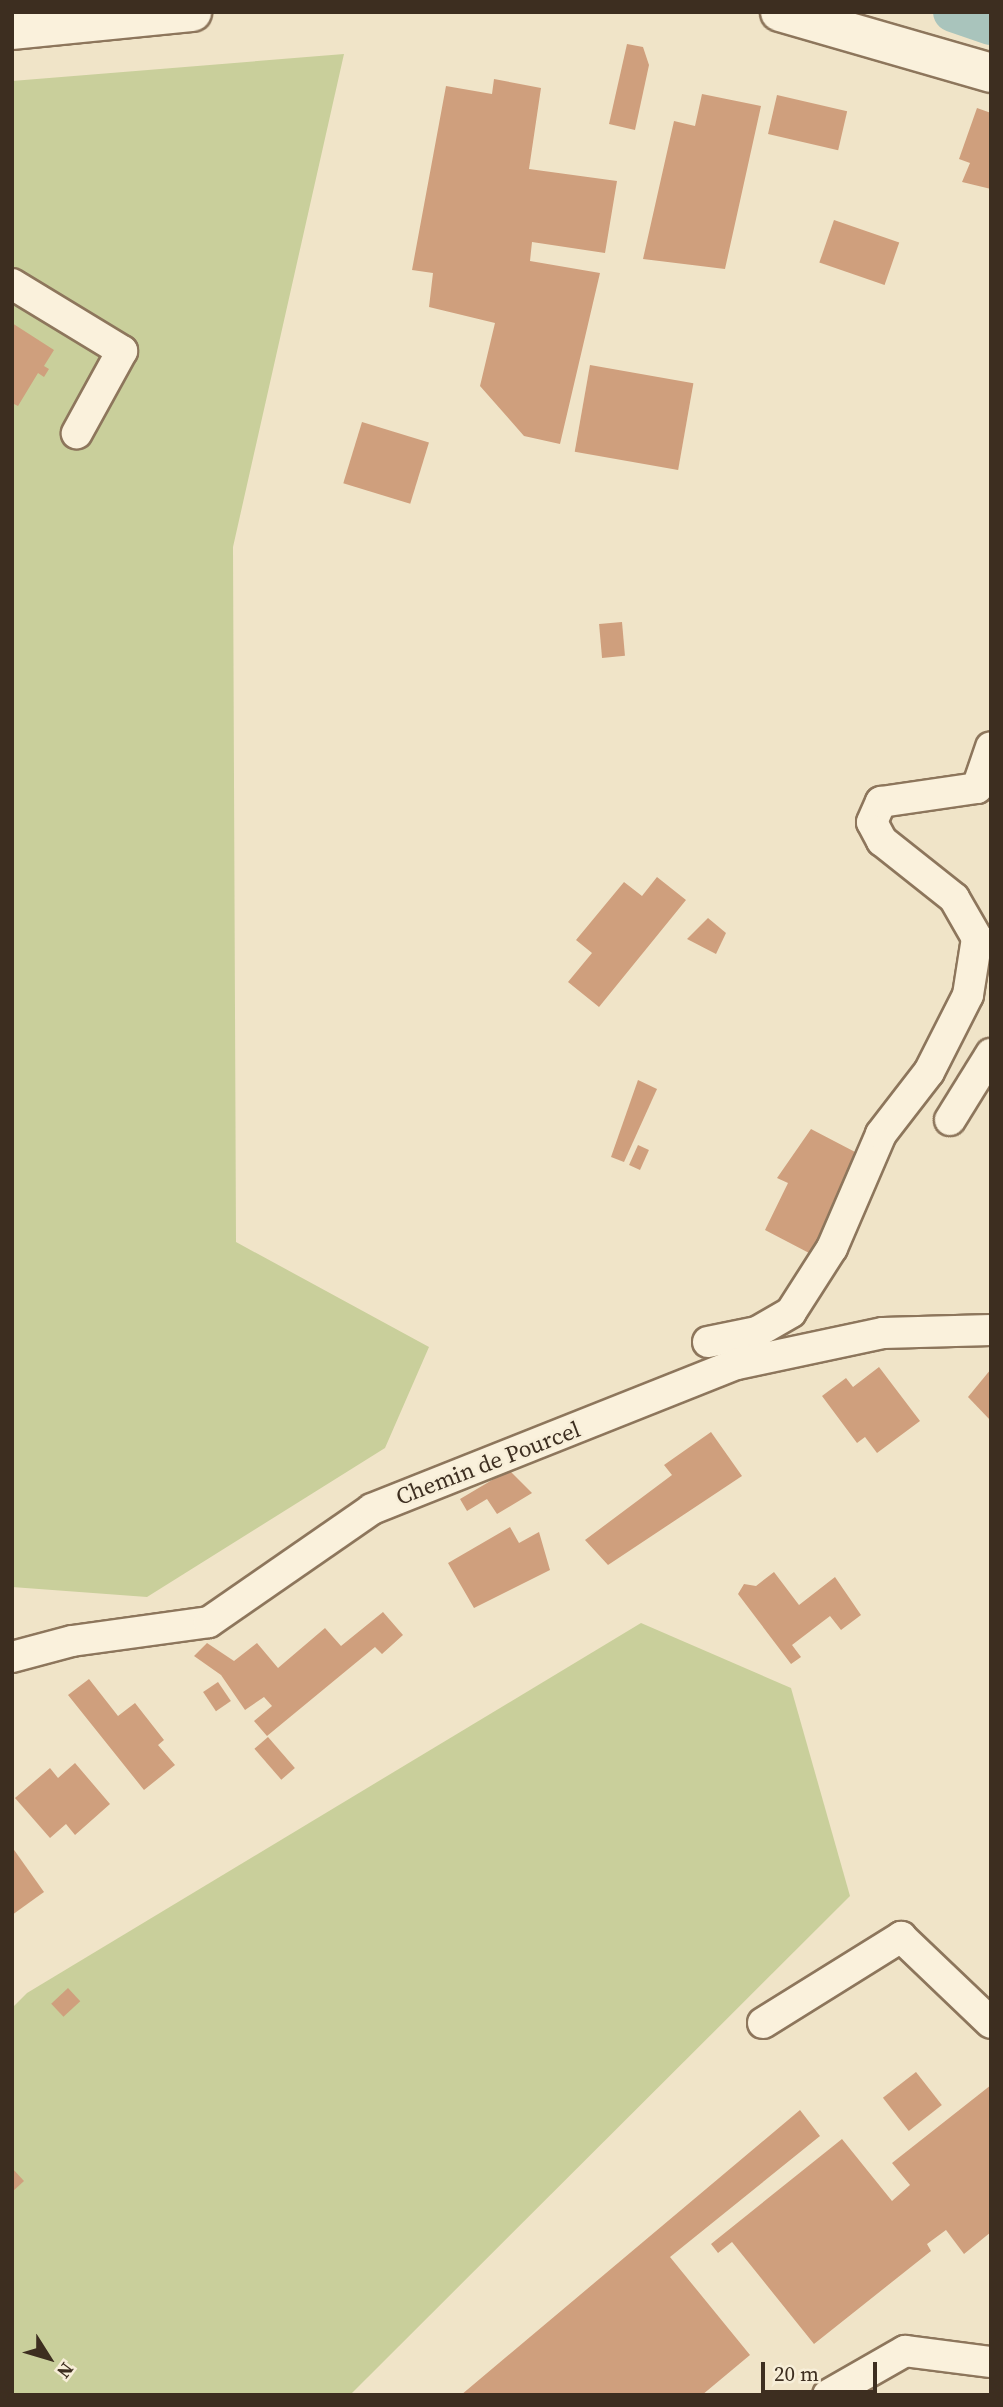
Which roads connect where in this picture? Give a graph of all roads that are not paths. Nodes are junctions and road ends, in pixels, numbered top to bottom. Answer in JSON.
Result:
{"nodes":[{"id":1,"x":192,"y":12,"type":"edge"},
{"id":2,"x":779,"y":12,"type":"edge"},
{"id":3,"x":12,"y":30,"type":"edge"},
{"id":4,"x":991,"y":72,"type":"edge"},
{"id":5,"x":12,"y":285,"type":"edge"},
{"id":6,"x":77,"y":433,"type":"dead end"},
{"id":7,"x":991,"y":747,"type":"edge"},
{"id":8,"x":991,"y":1054,"type":"edge"},
{"id":9,"x":950,"y":1120,"type":"dead end"},
{"id":10,"x":991,"y":1330,"type":"edge"},
{"id":11,"x":708,"y":1342,"type":"dead end"},
{"id":12,"x":12,"y":1657,"type":"edge"},
{"id":13,"x":763,"y":2023,"type":"dead end"},
{"id":14,"x":991,"y":2023,"type":"edge"},
{"id":15,"x":991,"y":2362,"type":"edge"},
{"id":16,"x":828,"y":2394,"type":"edge"}],
"edges":[{"from":1,"to":3,"type":"main road"},
{"from":2,"to":4,"type":"main road"},
{"from":5,"to":6,"type":"street"},
{"from":7,"to":11,"type":"street"},
{"from":8,"to":9,"type":"street"},
{"from":10,"to":12,"type":"street","name":"Chemin de Pourcel"},
{"from":13,"to":14,"type":"street"},
{"from":15,"to":16,"type":"street"}]}
